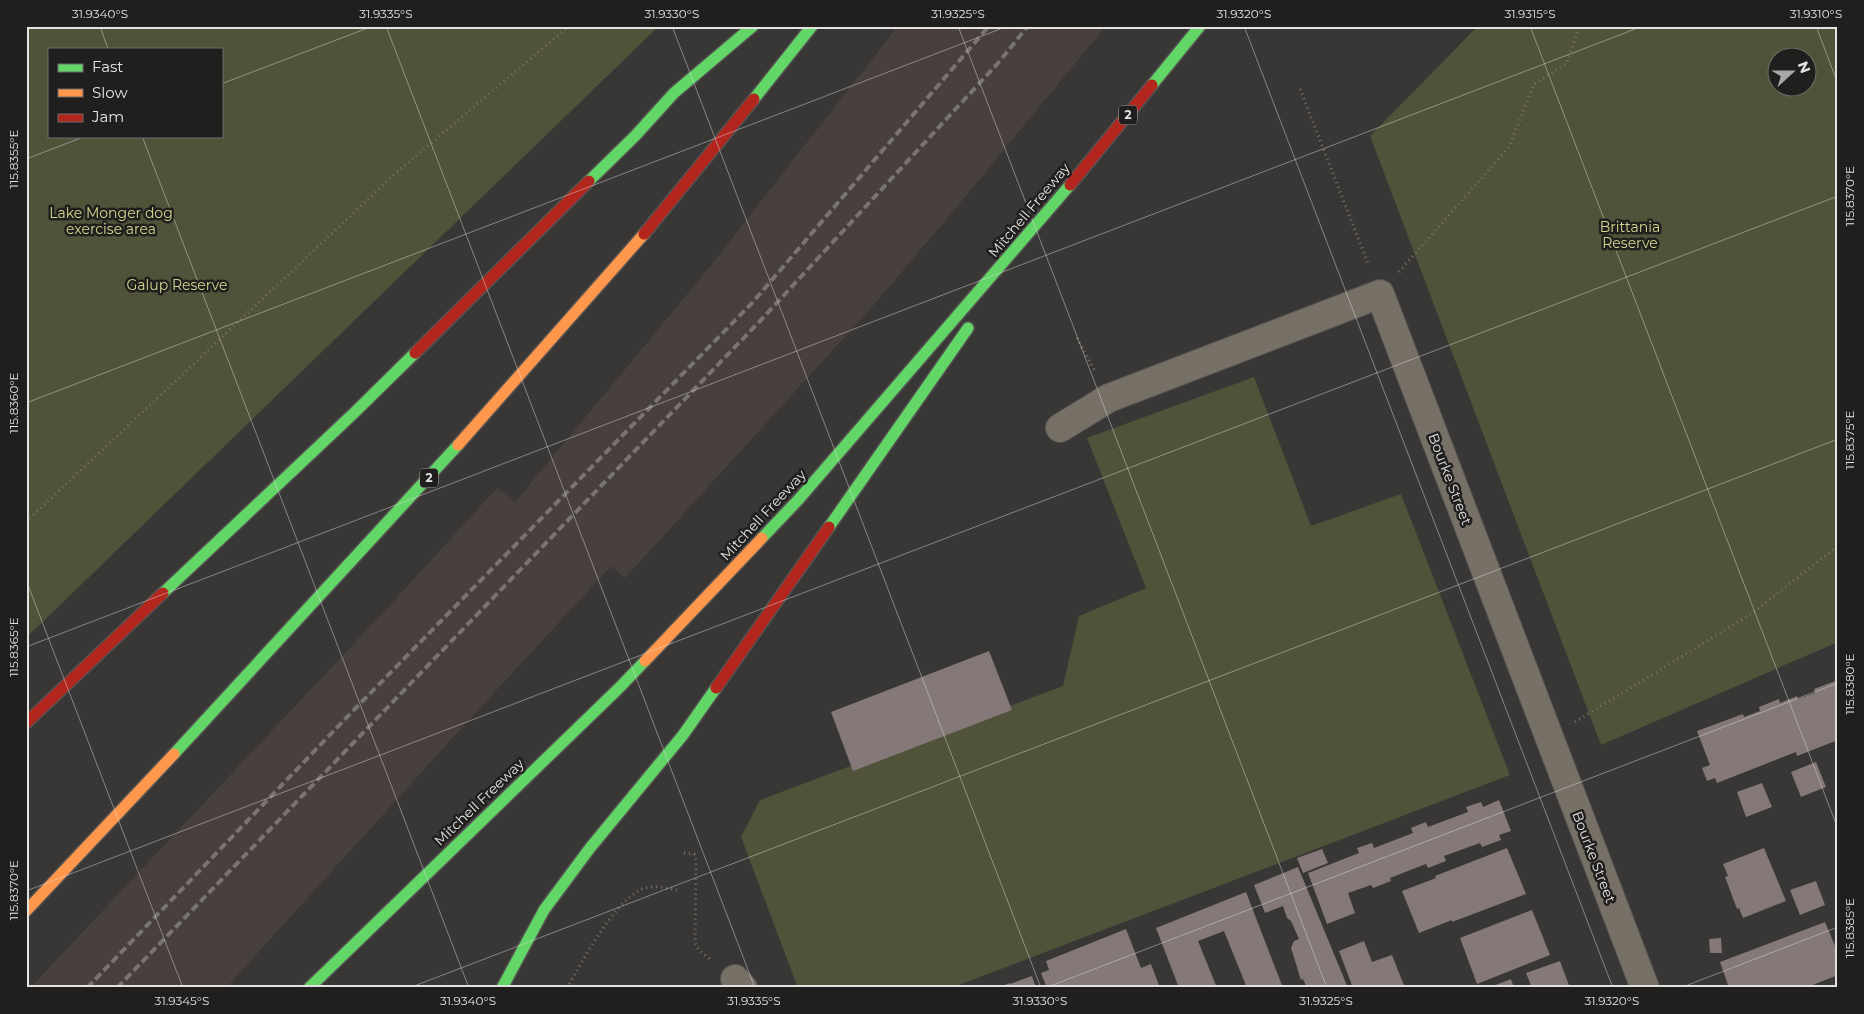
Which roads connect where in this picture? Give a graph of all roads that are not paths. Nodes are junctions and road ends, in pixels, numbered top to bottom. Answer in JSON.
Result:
{"nodes":[{"id":1,"x":752,"y":26,"type":"edge"},
{"id":2,"x":812,"y":26,"type":"edge"},
{"id":3,"x":1200,"y":26,"type":"edge"},
{"id":4,"x":1055,"y":204,"type":"junction"},
{"id":5,"x":998,"y":286,"type":"dead end"},
{"id":6,"x":975,"y":319,"type":"dead end"},
{"id":7,"x":1060,"y":428,"type":"dead end"},
{"id":8,"x":26,"y":723,"type":"edge"},
{"id":9,"x":26,"y":911,"type":"edge"},
{"id":10,"x":309,"y":988,"type":"edge"},
{"id":11,"x":502,"y":988,"type":"edge"},
{"id":12,"x":1645,"y":988,"type":"edge"}],
"edges":[{"from":1,"to":8,"type":"highway"},
{"from":2,"to":9,"type":"highway","number":"2"},
{"from":3,"to":4,"type":"highway","name":"Mitchell Freeway","number":"2"},
{"from":4,"to":5,"type":"highway"},
{"from":4,"to":10,"type":"highway","name":"Mitchell Freeway","number":"2"},
{"from":6,"to":11,"type":"highway"},
{"from":7,"to":12,"type":"street","name":"Bourke Street"}]}
